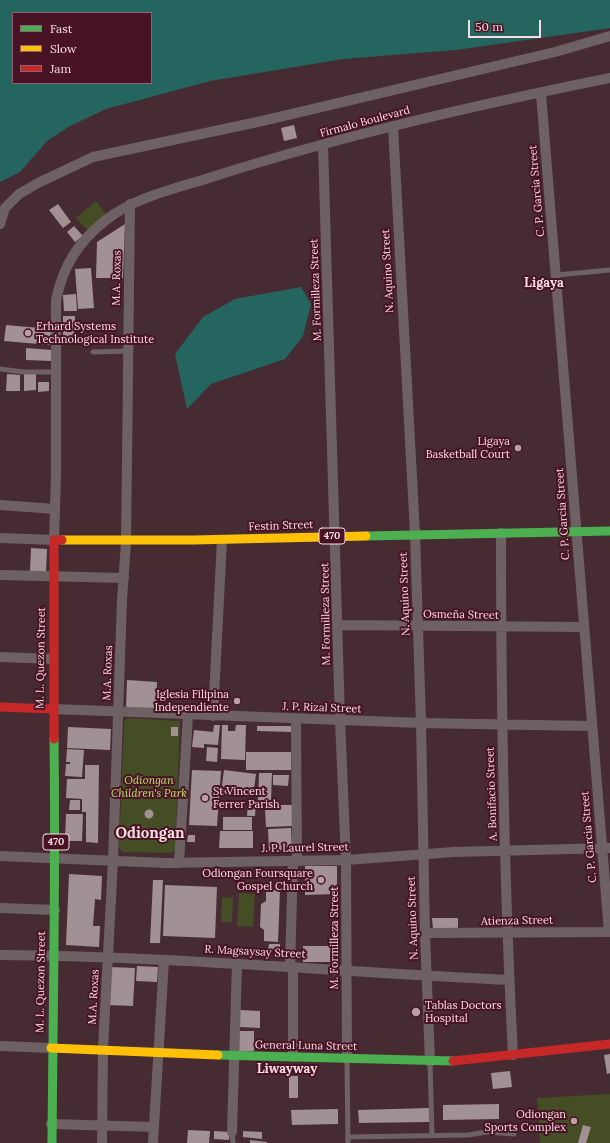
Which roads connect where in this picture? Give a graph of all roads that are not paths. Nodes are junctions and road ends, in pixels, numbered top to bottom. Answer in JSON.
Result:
{"nodes":[{"id":1,"x":610,"y":36,"type":"edge"},
{"id":2,"x":610,"y":78,"type":"edge"},
{"id":3,"x":541,"y":94,"type":"junction"},
{"id":4,"x":392,"y":126,"type":"junction"},
{"id":5,"x":323,"y":145,"type":"junction"},
{"id":6,"x":130,"y":204,"type":"junction"},
{"id":7,"x":0,"y":224,"type":"edge"},
{"id":8,"x":610,"y":270,"type":"edge"},
{"id":9,"x":557,"y":275,"type":"junction"},
{"id":10,"x":129,"y":351,"type":"junction"},
{"id":11,"x":93,"y":352,"type":"dead end"},
{"id":12,"x":0,"y":369,"type":"edge"},
{"id":13,"x":56,"y":372,"type":"junction"},
{"id":14,"x":0,"y":505,"type":"edge"},
{"id":15,"x":55,"y":508,"type":"junction"},
{"id":16,"x":576,"y":531,"type":"junction"},
{"id":17,"x":610,"y":531,"type":"edge"},
{"id":18,"x":415,"y":533,"type":"junction"},
{"id":19,"x":501,"y":533,"type":"junction"},
{"id":20,"x":336,"y":536,"type":"junction"},
{"id":21,"x":0,"y":538,"type":"edge"},
{"id":22,"x":54,"y":540,"type":"junction"},
{"id":23,"x":222,"y":540,"type":"junction"},
{"id":24,"x":126,"y":542,"type":"junction"},
{"id":25,"x":0,"y":575,"type":"edge"},
{"id":26,"x":54,"y":576,"type":"junction"},
{"id":27,"x":124,"y":578,"type":"junction"},
{"id":28,"x":338,"y":625,"type":"junction"},
{"id":29,"x":418,"y":627,"type":"junction"},
{"id":30,"x":584,"y":627,"type":"junction"},
{"id":31,"x":501,"y":628,"type":"junction"},
{"id":32,"x":0,"y":657,"type":"edge"},
{"id":33,"x":53,"y":659,"type":"junction"},
{"id":34,"x":0,"y":707,"type":"edge"},
{"id":35,"x":53,"y":709,"type":"junction"},
{"id":36,"x":119,"y":713,"type":"junction"},
{"id":37,"x":188,"y":715,"type":"junction"},
{"id":38,"x":213,"y":716,"type":"junction"},
{"id":39,"x":296,"y":719,"type":"junction"},
{"id":40,"x":340,"y":720,"type":"junction"},
{"id":41,"x":421,"y":723,"type":"junction"},
{"id":42,"x":503,"y":725,"type":"junction"},
{"id":43,"x":591,"y":726,"type":"junction"},
{"id":44,"x":606,"y":848,"type":"edge"},
{"id":45,"x":506,"y":850,"type":"junction"},
{"id":46,"x":423,"y":855,"type":"junction"},
{"id":47,"x":0,"y":856,"type":"edge"},
{"id":48,"x":56,"y":858,"type":"junction"},
{"id":49,"x":346,"y":860,"type":"junction"},
{"id":50,"x":113,"y":861,"type":"junction"},
{"id":51,"x":295,"y":861,"type":"junction"},
{"id":52,"x":179,"y":863,"type":"junction"},
{"id":53,"x":0,"y":908,"type":"edge"},
{"id":54,"x":55,"y":910,"type":"junction"},
{"id":55,"x":610,"y":932,"type":"edge"},
{"id":56,"x":425,"y":933,"type":"junction"},
{"id":57,"x":509,"y":934,"type":"junction"},
{"id":58,"x":0,"y":955,"type":"edge"},
{"id":59,"x":53,"y":955,"type":"junction"},
{"id":60,"x":108,"y":958,"type":"junction"},
{"id":61,"x":164,"y":960,"type":"junction"},
{"id":62,"x":236,"y":963,"type":"junction"},
{"id":63,"x":292,"y":966,"type":"junction"},
{"id":64,"x":347,"y":970,"type":"junction"},
{"id":65,"x":427,"y":976,"type":"junction"},
{"id":66,"x":509,"y":980,"type":"junction"},
{"id":67,"x":610,"y":1044,"type":"edge"},
{"id":68,"x":0,"y":1046,"type":"edge"},
{"id":69,"x":52,"y":1048,"type":"junction"},
{"id":70,"x":103,"y":1048,"type":"junction"},
{"id":71,"x":158,"y":1051,"type":"junction"},
{"id":72,"x":513,"y":1055,"type":"junction"},
{"id":73,"x":233,"y":1056,"type":"junction"},
{"id":74,"x":293,"y":1057,"type":"junction"},
{"id":75,"x":346,"y":1058,"type":"junction"},
{"id":76,"x":430,"y":1062,"type":"junction"},
{"id":77,"x":52,"y":1124,"type":"junction"},
{"id":78,"x":102,"y":1126,"type":"junction"},
{"id":79,"x":154,"y":1128,"type":"junction"},
{"id":80,"x":232,"y":1132,"type":"joint"},
{"id":81,"x":514,"y":1134,"type":"dead end"},
{"id":82,"x":432,"y":1136,"type":"junction"},
{"id":83,"x":348,"y":1137,"type":"junction"},
{"id":84,"x":52,"y":1143,"type":"edge"},
{"id":85,"x":102,"y":1143,"type":"edge"},
{"id":86,"x":153,"y":1143,"type":"edge"},
{"id":87,"x":233,"y":1143,"type":"edge"},
{"id":88,"x":348,"y":1143,"type":"edge"}],
"edges":[{"from":1,"to":7,"type":"street"},
{"from":2,"to":3,"type":"street","name":"Firmalo Boulevard"},
{"from":3,"to":4,"type":"street","name":"Firmalo Boulevard"},
{"from":3,"to":9,"type":"street","name":"C. P. Garcia Street"},
{"from":4,"to":5,"type":"street","name":"Firmalo Boulevard"},
{"from":4,"to":18,"type":"street","name":"N. Aquino Street"},
{"from":5,"to":6,"type":"street","name":"Firmalo Boulevard"},
{"from":5,"to":20,"type":"street","name":"M. Formilleza Street"},
{"from":6,"to":10,"type":"street","name":"M.A. Roxas"},
{"from":6,"to":13,"type":"street","name":"M. L. Quezon Street"},
{"from":8,"to":9,"type":"lane"},
{"from":9,"to":16,"type":"street","name":"C. P. Garcia Street"},
{"from":10,"to":11,"type":"lane"},
{"from":10,"to":24,"type":"street","name":"M.A. Roxas"},
{"from":12,"to":13,"type":"lane"},
{"from":13,"to":15,"type":"street","name":"M. L. Quezon Street"},
{"from":14,"to":15,"type":"street"},
{"from":15,"to":22,"type":"street","name":"M. L. Quezon Street"},
{"from":16,"to":17,"type":"main road","name":"Festin Street","number":"470"},
{"from":16,"to":19,"type":"main road","name":"Festin Street","number":"470"},
{"from":16,"to":30,"type":"street","name":"C. P. Garcia Street"},
{"from":18,"to":19,"type":"main road","name":"Festin Street","number":"470"},
{"from":18,"to":20,"type":"main road","name":"Festin Street","number":"470"},
{"from":18,"to":29,"type":"street","name":"N. Aquino Street"},
{"from":19,"to":31,"type":"street","name":"A. Bonifacio Street"},
{"from":20,"to":23,"type":"main road","name":"Festin Street","number":"470"},
{"from":20,"to":28,"type":"street","name":"M. Formilleza Street"},
{"from":21,"to":22,"type":"street","name":"Festin Street"},
{"from":22,"to":24,"type":"main road","name":"Festin Street","number":"470"},
{"from":22,"to":26,"type":"main road","name":"M. L. Quezon Street","number":"470"},
{"from":23,"to":24,"type":"main road","name":"Festin Street","number":"470"},
{"from":23,"to":38,"type":"street"},
{"from":24,"to":27,"type":"street","name":"M.A. Roxas"},
{"from":25,"to":26,"type":"street"},
{"from":26,"to":27,"type":"street"},
{"from":26,"to":33,"type":"main road","name":"M. L. Quezon Street","number":"470"},
{"from":27,"to":36,"type":"street","name":"M.A. Roxas"},
{"from":28,"to":29,"type":"street","name":"Osmeña Street"},
{"from":28,"to":40,"type":"street","name":"M. Formilleza Street"},
{"from":29,"to":31,"type":"street","name":"Osmeña Street"},
{"from":29,"to":41,"type":"street","name":"N. Aquino Street"},
{"from":30,"to":31,"type":"street","name":"Osmeña Street"},
{"from":30,"to":43,"type":"street","name":"C. P. Garcia Street"},
{"from":31,"to":42,"type":"street","name":"A. Bonifacio Street"},
{"from":32,"to":33,"type":"street"},
{"from":33,"to":35,"type":"main road","name":"M. L. Quezon Street","number":"470"},
{"from":34,"to":35,"type":"main road"},
{"from":35,"to":36,"type":"street","name":"J. P. Rizal Street"},
{"from":35,"to":48,"type":"main road","name":"M. L. Quezon Street","number":"470"},
{"from":36,"to":37,"type":"street","name":"J. P. Rizal Street"},
{"from":36,"to":50,"type":"street","name":"M.A. Roxas"},
{"from":37,"to":38,"type":"street","name":"J. P. Rizal Street"},
{"from":37,"to":52,"type":"street"},
{"from":38,"to":39,"type":"street","name":"J. P. Rizal Street"},
{"from":39,"to":40,"type":"street","name":"J. P. Rizal Street"},
{"from":39,"to":51,"type":"street"},
{"from":40,"to":41,"type":"street","name":"J. P. Rizal Street"},
{"from":40,"to":49,"type":"street","name":"M. Formilleza Street"},
{"from":41,"to":42,"type":"street","name":"J. P. Rizal Street"},
{"from":41,"to":46,"type":"street","name":"N. Aquino Street"},
{"from":42,"to":43,"type":"street","name":"J. P. Rizal Street"},
{"from":42,"to":45,"type":"street","name":"A. Bonifacio Street"},
{"from":43,"to":44,"type":"street","name":"C. P. Garcia Street"},
{"from":44,"to":45,"type":"street","name":"J. P. Laurel Street"},
{"from":44,"to":55,"type":"street","name":"C. P. Garcia Street"},
{"from":45,"to":46,"type":"street","name":"J. P. Laurel Street"},
{"from":45,"to":57,"type":"street","name":"A. Bonifacio Street"},
{"from":46,"to":49,"type":"street","name":"J. P. Laurel Street"},
{"from":46,"to":56,"type":"street","name":"N. Aquino Street"},
{"from":47,"to":48,"type":"street","name":"J. P. Laurel Street"},
{"from":48,"to":50,"type":"street","name":"J. P. Laurel Street"},
{"from":48,"to":54,"type":"main road","name":"M. L. Quezon Street","number":"470"},
{"from":49,"to":51,"type":"street","name":"J. P. Laurel Street"},
{"from":49,"to":64,"type":"street","name":"M. Formilleza Street"},
{"from":50,"to":52,"type":"street","name":"J. P. Laurel Street"},
{"from":50,"to":60,"type":"street","name":"M.A. Roxas"},
{"from":51,"to":52,"type":"street","name":"J. P. Laurel Street"},
{"from":51,"to":63,"type":"street"},
{"from":53,"to":54,"type":"street"},
{"from":54,"to":59,"type":"main road","name":"M. L. Quezon Street","number":"470"},
{"from":55,"to":57,"type":"street","name":"Atienza Street"},
{"from":56,"to":57,"type":"street","name":"Atienza Street"},
{"from":56,"to":65,"type":"street","name":"N. Aquino Street"},
{"from":57,"to":66,"type":"street","name":"A. Bonifacio Street"},
{"from":58,"to":59,"type":"street","name":"R. Magsaysay Street"},
{"from":59,"to":60,"type":"street","name":"R. Magsaysay Street"},
{"from":59,"to":69,"type":"main road","name":"M. L. Quezon Street","number":"470"},
{"from":60,"to":61,"type":"street","name":"R. Magsaysay Street"},
{"from":60,"to":70,"type":"street","name":"M.A. Roxas"},
{"from":61,"to":62,"type":"street","name":"R. Magsaysay Street"},
{"from":61,"to":71,"type":"street"},
{"from":62,"to":63,"type":"street","name":"R. Magsaysay Street"},
{"from":62,"to":73,"type":"street"},
{"from":63,"to":64,"type":"street","name":"R. Magsaysay Street"},
{"from":63,"to":74,"type":"street"},
{"from":64,"to":65,"type":"street","name":"R. Magsaysay Street"},
{"from":64,"to":75,"type":"street","name":"M. Formilleza Street"},
{"from":65,"to":66,"type":"street","name":"R. Magsaysay Street"},
{"from":65,"to":76,"type":"street","name":"N. Aquino Street"},
{"from":66,"to":72,"type":"street","name":"A. Bonifacio Street"},
{"from":67,"to":72,"type":"main road","name":"General Luna Street"},
{"from":68,"to":69,"type":"street","name":"General Luna Street"},
{"from":69,"to":70,"type":"main road","name":"General Luna Street"},
{"from":69,"to":77,"type":"main road","name":"M. L. Quezon Street","number":"470"},
{"from":70,"to":71,"type":"main road","name":"General Luna Street"},
{"from":70,"to":78,"type":"street","name":"M.A. Roxas"},
{"from":71,"to":73,"type":"main road","name":"General Luna Street"},
{"from":71,"to":79,"type":"street"},
{"from":72,"to":76,"type":"main road","name":"General Luna Street"},
{"from":73,"to":74,"type":"main road","name":"General Luna Street"},
{"from":73,"to":80,"type":"street"},
{"from":74,"to":75,"type":"main road","name":"General Luna Street"},
{"from":75,"to":76,"type":"main road","name":"General Luna Street"},
{"from":75,"to":83,"type":"lane"},
{"from":76,"to":82,"type":"lane"},
{"from":77,"to":78,"type":"street"},
{"from":77,"to":84,"type":"main road","name":"M. L. Quezon Street","number":"470"},
{"from":78,"to":79,"type":"street"},
{"from":78,"to":85,"type":"street","name":"M.A. Roxas"},
{"from":79,"to":86,"type":"street"},
{"from":80,"to":87,"type":"lane"},
{"from":81,"to":82,"type":"lane"},
{"from":82,"to":83,"type":"lane"},
{"from":83,"to":88,"type":"lane"}]}
